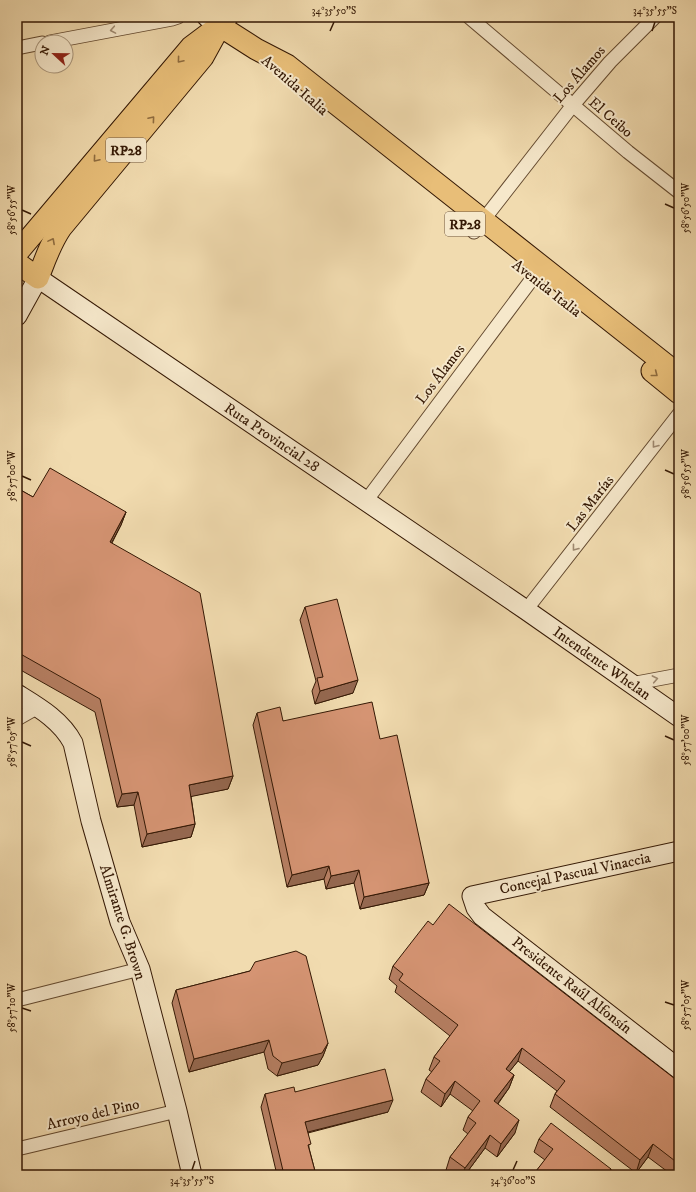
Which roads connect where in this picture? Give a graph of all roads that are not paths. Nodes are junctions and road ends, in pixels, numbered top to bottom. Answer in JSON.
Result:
{"nodes":[{"id":1,"x":178,"y":17,"type":"edge"},
{"id":2,"x":470,"y":17,"type":"edge"},
{"id":3,"x":654,"y":17,"type":"edge"},
{"id":4,"x":218,"y":20,"type":"edge"},
{"id":5,"x":74,"y":37,"type":"edge"},
{"id":6,"x":34,"y":45,"type":"edge"},
{"id":7,"x":18,"y":46,"type":"edge"},
{"id":8,"x":573,"y":105,"type":"junction"},
{"id":9,"x":679,"y":192,"type":"edge"},
{"id":10,"x":478,"y":226,"type":"junction"},
{"id":11,"x":17,"y":253,"type":"edge"},
{"id":12,"x":17,"y":264,"type":"edge"},
{"id":13,"x":537,"y":272,"type":"junction"},
{"id":14,"x":38,"y":278,"type":"junction"},
{"id":15,"x":17,"y":316,"type":"edge"},
{"id":16,"x":679,"y":375,"type":"edge"},
{"id":17,"x":679,"y":393,"type":"edge"},
{"id":18,"x":679,"y":414,"type":"edge"},
{"id":19,"x":366,"y":501,"type":"junction"},
{"id":20,"x":526,"y":610,"type":"junction"},
{"id":21,"x":679,"y":675,"type":"edge"},
{"id":22,"x":631,"y":684,"type":"junction"},
{"id":23,"x":17,"y":694,"type":"edge"},
{"id":24,"x":38,"y":707,"type":"junction"},
{"id":25,"x":679,"y":717,"type":"edge"},
{"id":26,"x":17,"y":719,"type":"edge"},
{"id":27,"x":679,"y":851,"type":"edge"},
{"id":28,"x":472,"y":896,"type":"joint"},
{"id":29,"x":140,"y":969,"type":"junction"},
{"id":30,"x":17,"y":1000,"type":"edge"},
{"id":31,"x":679,"y":1069,"type":"edge"},
{"id":32,"x":177,"y":1111,"type":"junction"},
{"id":33,"x":17,"y":1149,"type":"edge"},
{"id":34,"x":192,"y":1175,"type":"edge"}],
"edges":[{"from":1,"to":5,"type":"street","one_way":true},
{"from":2,"to":8,"type":"street","name":"El Ceibo"},
{"from":3,"to":8,"type":"street","name":"Los Álamos"},
{"from":4,"to":10,"type":"main road","name":"Avenida Italia","number":"RP28"},
{"from":4,"to":11,"type":"main road","number":"RP28","one_way":true},
{"from":14,"to":4,"type":"main road","number":"RP28","one_way":true},
{"from":6,"to":7,"type":"street"},
{"from":8,"to":9,"type":"street","name":"El Ceibo"},
{"from":8,"to":10,"type":"street","name":"Los Álamos"},
{"from":10,"to":13,"type":"main road","name":"Avenida Italia","number":"RP28"},
{"from":12,"to":14,"type":"main road","name":"Ruta Provincial 28"},
{"from":13,"to":16,"type":"main road","name":"Avenida Italia","number":"RP28"},
{"from":13,"to":17,"type":"main road","name":"Avenida Italia","number":"RP28","one_way":true},
{"from":13,"to":19,"type":"street","name":"Los Álamos"},
{"from":14,"to":15,"type":"main road"},
{"from":14,"to":19,"type":"main road","name":"Ruta Provincial 28"},
{"from":18,"to":20,"type":"street","name":"Las Marías","one_way":true},
{"from":19,"to":20,"type":"main road","name":"Ruta Provincial 28"},
{"from":20,"to":22,"type":"main road","name":"Intendente Whelan"},
{"from":22,"to":21,"type":"street","one_way":true},
{"from":22,"to":25,"type":"main road","name":"Intendente Whelan"},
{"from":23,"to":24,"type":"main road","name":"Almirante G. Brown"},
{"from":24,"to":26,"type":"street"},
{"from":24,"to":29,"type":"main road","name":"Almirante G. Brown"},
{"from":27,"to":28,"type":"main road","name":"Concejal Pascual Vinaccia"},
{"from":28,"to":31,"type":"main road","name":"Presidente Raúl Alfonsín"},
{"from":29,"to":30,"type":"street"},
{"from":29,"to":32,"type":"main road","name":"Almirante G. Brown"},
{"from":32,"to":33,"type":"street","name":"Arroyo del Pino"},
{"from":32,"to":34,"type":"main road","name":"Almirante G. Brown"}]}
